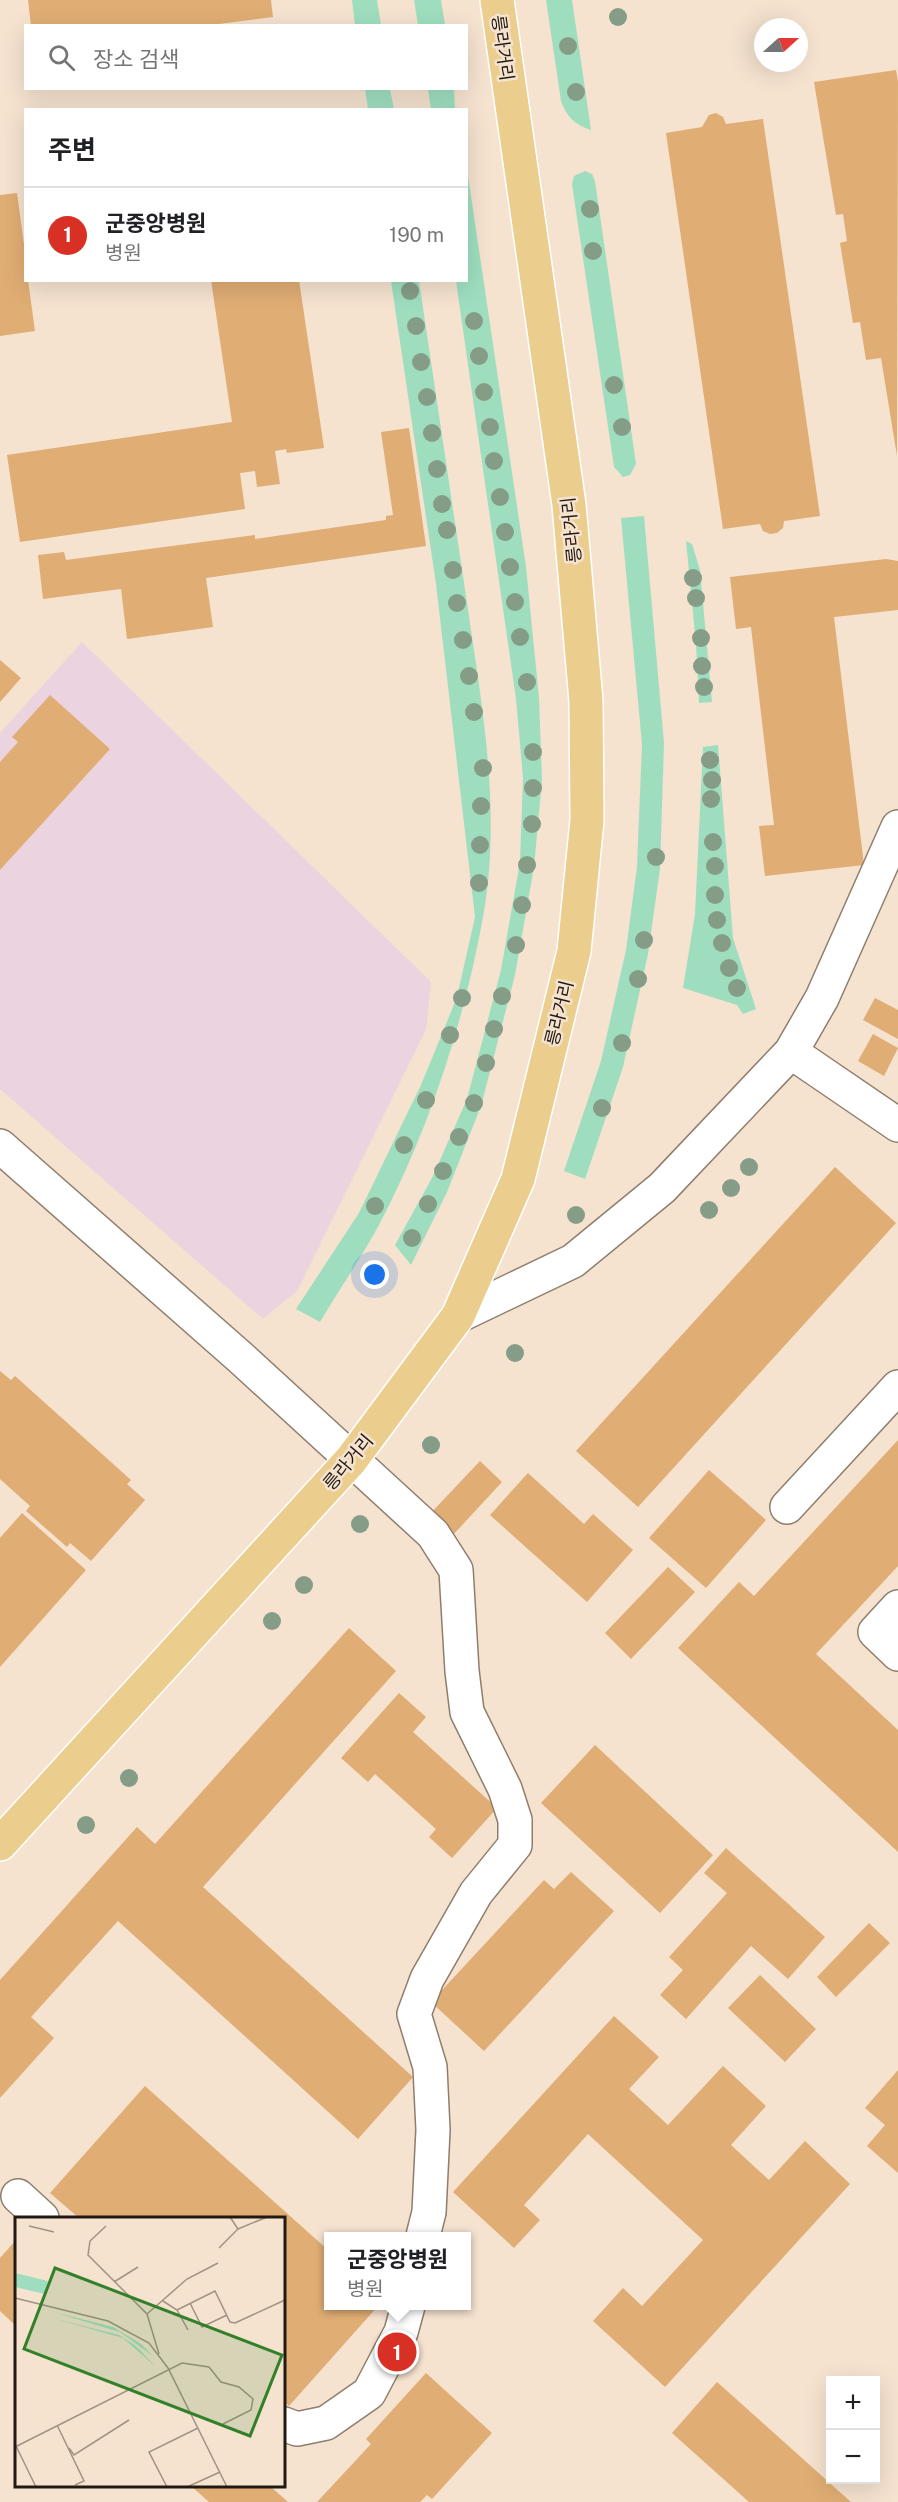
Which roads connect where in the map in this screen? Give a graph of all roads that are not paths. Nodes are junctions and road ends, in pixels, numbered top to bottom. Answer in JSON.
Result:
{"nodes":[{"id":1,"x":497,"y":0,"type":"edge"},
{"id":2,"x":898,"y":826,"type":"edge"},
{"id":3,"x":791,"y":1052,"type":"junction"},
{"id":4,"x":898,"y":1125,"type":"edge"},
{"id":5,"x":0,"y":1146,"type":"edge"},
{"id":6,"x":458,"y":1316,"type":"junction"},
{"id":7,"x":898,"y":1388,"type":"edge"},
{"id":8,"x":351,"y":1460,"type":"junction"},
{"id":9,"x":787,"y":1508,"type":"dead end"},
{"id":10,"x":898,"y":1607,"type":"edge"},
{"id":11,"x":898,"y":1654,"type":"edge"},
{"id":12,"x":0,"y":1844,"type":"edge"},
{"id":13,"x":18,"y":2196,"type":"dead end"},
{"id":14,"x":41,"y":2217,"type":"edge"},
{"id":15,"x":424,"y":2232,"type":"edge"},
{"id":16,"x":407,"y":2310,"type":"edge"},
{"id":17,"x":285,"y":2424,"type":"edge"}],
"edges":[{"from":1,"to":6,"type":"main road","name":"릉라거리"},
{"from":2,"to":3,"type":"street"},
{"from":3,"to":4,"type":"street"},
{"from":3,"to":6,"type":"street"},
{"from":5,"to":8,"type":"street"},
{"from":6,"to":8,"type":"main road","name":"릉라거리"},
{"from":7,"to":9,"type":"street"},
{"from":8,"to":12,"type":"main road","name":"릉라거리"},
{"from":8,"to":15,"type":"street"},
{"from":10,"to":11,"type":"street"},
{"from":13,"to":14,"type":"street"},
{"from":16,"to":17,"type":"street"}]}
